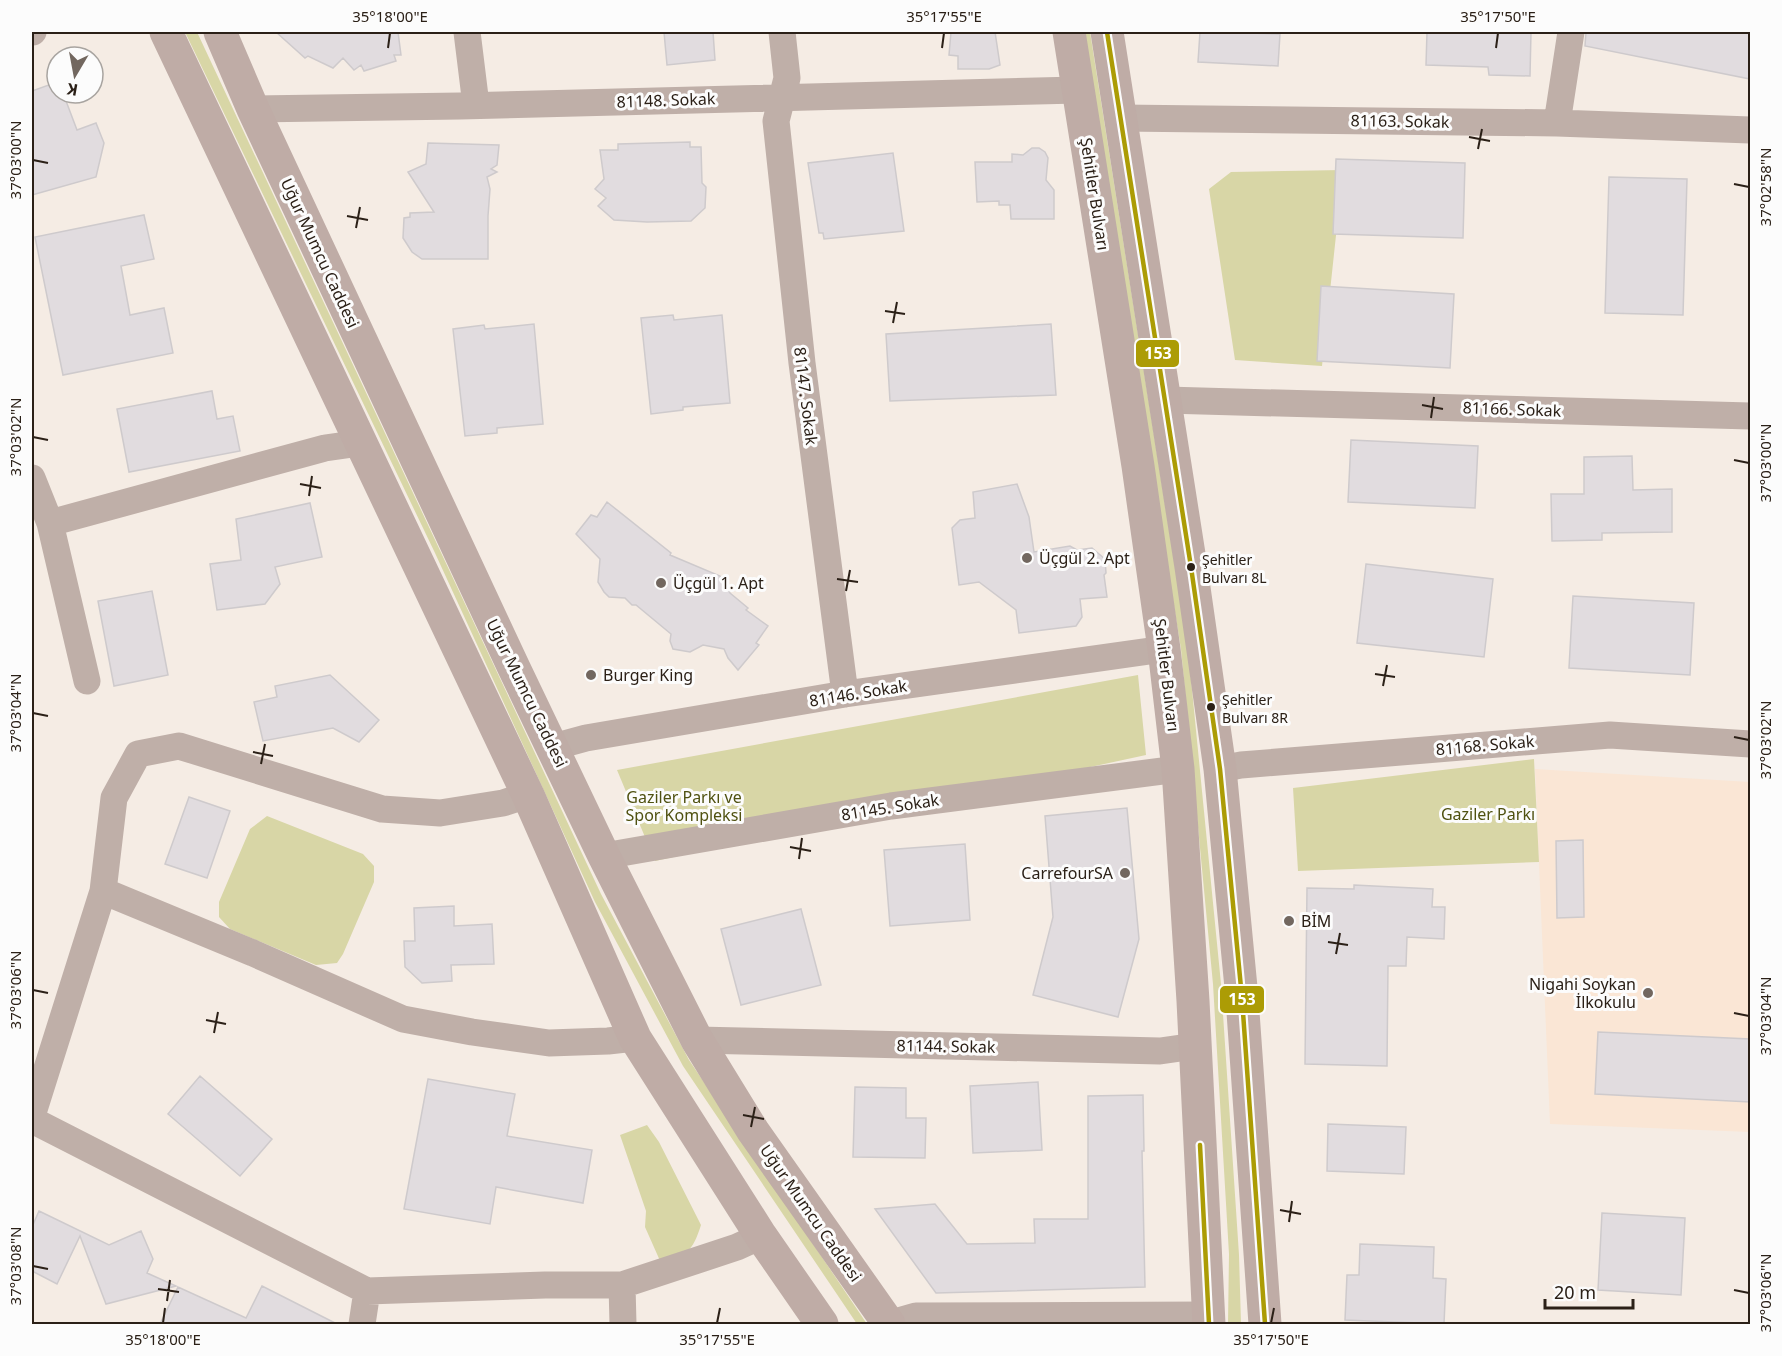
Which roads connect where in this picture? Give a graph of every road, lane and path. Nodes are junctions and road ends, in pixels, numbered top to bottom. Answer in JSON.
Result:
{"nodes":[{"id":1,"x":166,"y":32,"type":"edge"},
{"id":2,"x":219,"y":32,"type":"edge"},
{"id":3,"x":467,"y":32,"type":"edge"},
{"id":4,"x":782,"y":32,"type":"edge"},
{"id":5,"x":1069,"y":32,"type":"edge"},
{"id":6,"x":1107,"y":32,"type":"edge"},
{"id":7,"x":1571,"y":32,"type":"edge"},
{"id":8,"x":1078,"y":90,"type":"junction"},
{"id":9,"x":781,"y":97,"type":"junction"},
{"id":10,"x":476,"y":105,"type":"junction"},
{"id":11,"x":253,"y":109,"type":"junction"},
{"id":12,"x":1121,"y":118,"type":"junction"},
{"id":13,"x":1557,"y":123,"type":"junction"},
{"id":14,"x":1750,"y":130,"type":"edge"},
{"id":15,"x":1166,"y":399,"type":"junction"},
{"id":16,"x":1750,"y":416,"type":"edge"},
{"id":17,"x":360,"y":443,"type":"junction"},
{"id":18,"x":32,"y":478,"type":"edge"},
{"id":19,"x":50,"y":523,"type":"junction"},
{"id":20,"x":1164,"y":649,"type":"junction"},
{"id":21,"x":87,"y":681,"type":"dead end"},
{"id":22,"x":845,"y":694,"type":"junction"},
{"id":23,"x":1750,"y":744,"type":"edge"},
{"id":24,"x":553,"y":747,"type":"junction"},
{"id":25,"x":1178,"y":769,"type":"junction"},
{"id":26,"x":1220,"y":769,"type":"junction"},
{"id":27,"x":528,"y":795,"type":"junction"},
{"id":28,"x":604,"y":856,"type":"junction"},
{"id":29,"x":102,"y":891,"type":"junction"},
{"id":30,"x":635,"y":1038,"type":"junction"},
{"id":31,"x":697,"y":1040,"type":"junction"},
{"id":32,"x":1195,"y":1046,"type":"junction"},
{"id":33,"x":32,"y":1118,"type":"edge"},
{"id":34,"x":762,"y":1236,"type":"junction"},
{"id":35,"x":622,"y":1285,"type":"junction"},
{"id":36,"x":367,"y":1292,"type":"junction"},
{"id":37,"x":1209,"y":1320,"type":"edge"},
{"id":38,"x":362,"y":1324,"type":"edge"},
{"id":39,"x":623,"y":1324,"type":"edge"},
{"id":40,"x":822,"y":1324,"type":"edge"},
{"id":41,"x":888,"y":1324,"type":"edge"},
{"id":42,"x":1265,"y":1324,"type":"edge"}],
"edges":[{"from":1,"to":17,"type":"street"},
{"from":2,"to":11,"type":"street","name":"Uğur Mumcu Caddesi"},
{"from":3,"to":10,"type":"street"},
{"from":4,"to":9,"type":"street","name":"81147. Sokak"},
{"from":5,"to":8,"type":"street","name":"Şehitler Bulvarı"},
{"from":6,"to":12,"type":"street"},
{"from":7,"to":13,"type":"street"},
{"from":8,"to":9,"type":"street","name":"81148. Sokak"},
{"from":8,"to":20,"type":"street","name":"Şehitler Bulvarı"},
{"from":9,"to":10,"type":"street","name":"81148. Sokak"},
{"from":9,"to":22,"type":"street","name":"81147. Sokak"},
{"from":10,"to":11,"type":"street","name":"81148. Sokak"},
{"from":11,"to":24,"type":"street","name":"Uğur Mumcu Caddesi"},
{"from":12,"to":13,"type":"street","name":"81163. Sokak"},
{"from":12,"to":15,"type":"street"},
{"from":13,"to":14,"type":"street","name":"81163. Sokak"},
{"from":15,"to":16,"type":"street","name":"81166. Sokak"},
{"from":15,"to":26,"type":"street"},
{"from":17,"to":19,"type":"street"},
{"from":17,"to":27,"type":"street"},
{"from":18,"to":19,"type":"street"},
{"from":19,"to":21,"type":"street"},
{"from":20,"to":22,"type":"street","name":"81146. Sokak"},
{"from":20,"to":25,"type":"street","name":"Şehitler Bulvarı"},
{"from":22,"to":24,"type":"street","name":"81146. Sokak"},
{"from":23,"to":26,"type":"street","name":"81168. Sokak"},
{"from":24,"to":28,"type":"street","name":"Uğur Mumcu Caddesi"},
{"from":25,"to":28,"type":"street","name":"81145. Sokak"},
{"from":25,"to":32,"type":"street","name":"Şehitler Bulvarı"},
{"from":26,"to":42,"type":"street"},
{"from":27,"to":29,"type":"street"},
{"from":27,"to":30,"type":"street"},
{"from":28,"to":31,"type":"street","name":"Uğur Mumcu Caddesi"},
{"from":29,"to":30,"type":"street"},
{"from":29,"to":33,"type":"street"},
{"from":30,"to":34,"type":"street"},
{"from":31,"to":32,"type":"street","name":"81144. Sokak"},
{"from":31,"to":41,"type":"street","name":"Uğur Mumcu Caddesi"},
{"from":32,"to":37,"type":"street","name":"Şehitler Bulvarı"},
{"from":33,"to":36,"type":"street"},
{"from":34,"to":35,"type":"street"},
{"from":34,"to":40,"type":"street"},
{"from":35,"to":36,"type":"street"},
{"from":35,"to":39,"type":"street"},
{"from":36,"to":38,"type":"street"},
{"from":37,"to":41,"type":"street"}]}
